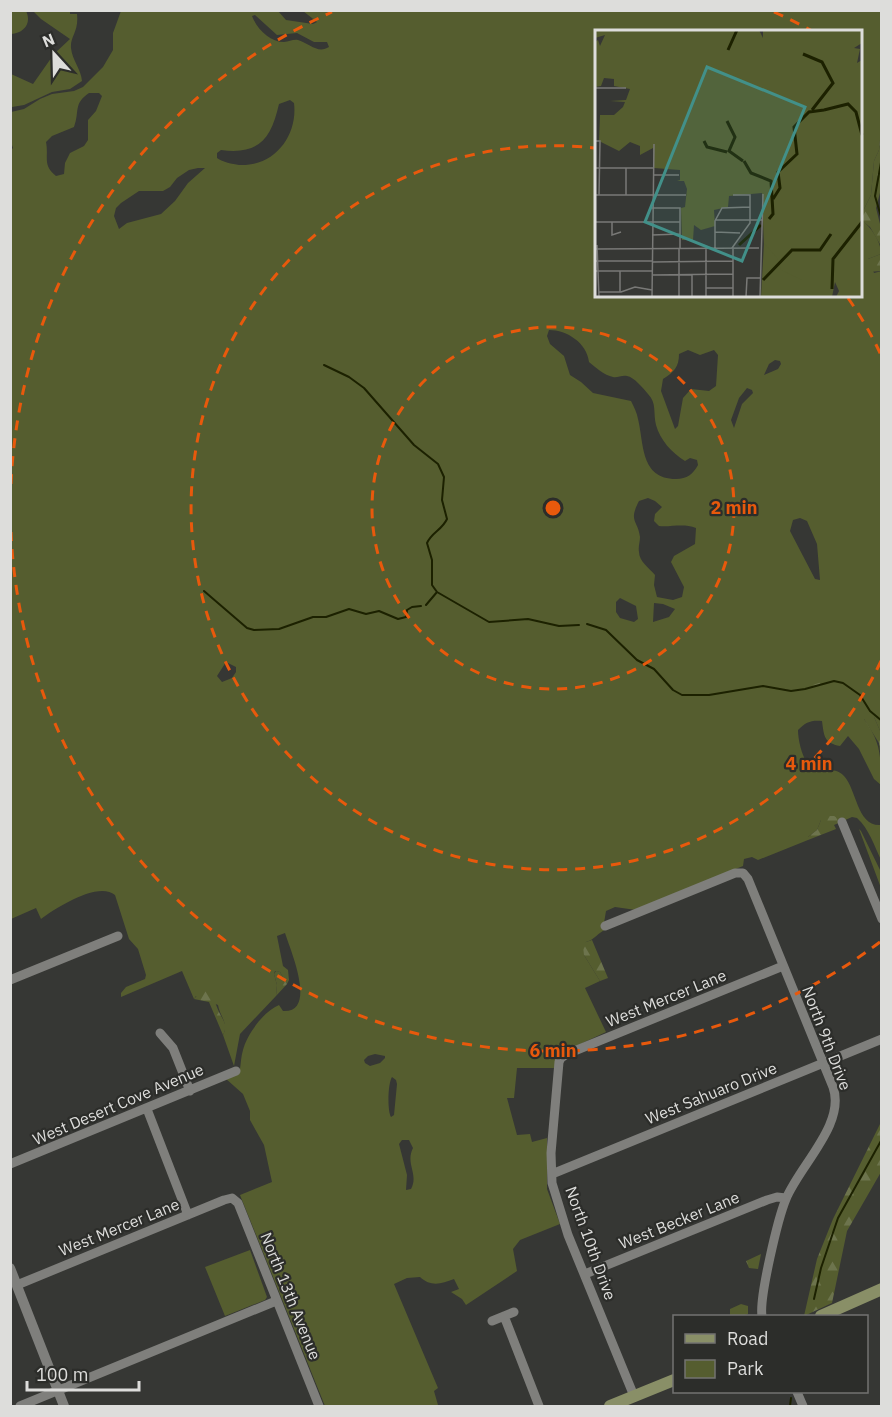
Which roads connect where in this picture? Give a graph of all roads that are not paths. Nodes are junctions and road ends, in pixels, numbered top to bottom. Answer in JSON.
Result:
{"nodes":[{"id":1,"x":842,"y":822,"type":"dead end"},
{"id":2,"x":882,"y":919,"type":"edge"},
{"id":3,"x":606,"y":926,"type":"dead end"},
{"id":4,"x":118,"y":936,"type":"dead end"},
{"id":5,"x":783,"y":966,"type":"junction"},
{"id":6,"x":10,"y":980,"type":"edge"},
{"id":7,"x":160,"y":1033,"type":"dead end"},
{"id":8,"x":882,"y":1039,"type":"edge"},
{"id":9,"x":561,"y":1058,"type":"joint"},
{"id":10,"x":822,"y":1063,"type":"junction"},
{"id":11,"x":236,"y":1071,"type":"dead end"},
{"id":12,"x":190,"y":1091,"type":"junction"},
{"id":13,"x":147,"y":1109,"type":"junction"},
{"id":14,"x":10,"y":1164,"type":"edge"},
{"id":15,"x":552,"y":1174,"type":"junction"},
{"id":16,"x":232,"y":1198,"type":"joint"},
{"id":17,"x":786,"y":1198,"type":"junction"},
{"id":18,"x":188,"y":1215,"type":"junction"},
{"id":19,"x":10,"y":1268,"type":"edge"},
{"id":20,"x":585,"y":1274,"type":"junction"},
{"id":21,"x":15,"y":1284,"type":"edge"},
{"id":22,"x":882,"y":1289,"type":"edge"},
{"id":23,"x":276,"y":1301,"type":"junction"},
{"id":24,"x":514,"y":1312,"type":"dead end"},
{"id":25,"x":762,"y":1315,"type":"edge"},
{"id":26,"x":825,"y":1315,"type":"edge"},
{"id":27,"x":504,"y":1316,"type":"junction"},
{"id":28,"x":492,"y":1321,"type":"dead end"},
{"id":29,"x":673,"y":1381,"type":"edge"},
{"id":30,"x":58,"y":1390,"type":"junction"},
{"id":31,"x":797,"y":1393,"type":"edge"},
{"id":32,"x":634,"y":1396,"type":"junction"},
{"id":33,"x":318,"y":1404,"type":"edge"},
{"id":34,"x":20,"y":1407,"type":"edge"},
{"id":35,"x":64,"y":1407,"type":"edge"},
{"id":36,"x":308,"y":1407,"type":"edge"},
{"id":37,"x":539,"y":1407,"type":"edge"},
{"id":38,"x":610,"y":1407,"type":"edge"},
{"id":39,"x":803,"y":1407,"type":"edge"}],
"edges":[{"from":1,"to":2,"type":"street"},
{"from":3,"to":5,"type":"street","name":"North 9th Drive"},
{"from":4,"to":6,"type":"street"},
{"from":5,"to":9,"type":"street","name":"West Mercer Lane"},
{"from":5,"to":10,"type":"street","name":"North 9th Drive"},
{"from":7,"to":12,"type":"street"},
{"from":8,"to":10,"type":"street","name":"West Sahuaro Drive"},
{"from":9,"to":15,"type":"street","name":"North 10th Drive"},
{"from":10,"to":15,"type":"street","name":"West Sahuaro Drive"},
{"from":10,"to":17,"type":"street","name":"North 9th Drive"},
{"from":11,"to":12,"type":"street","name":"West Desert Cove Avenue"},
{"from":12,"to":13,"type":"street","name":"West Desert Cove Avenue"},
{"from":13,"to":14,"type":"street","name":"West Desert Cove Avenue"},
{"from":13,"to":18,"type":"street"},
{"from":15,"to":20,"type":"street","name":"North 10th Drive"},
{"from":16,"to":18,"type":"street","name":"West Mercer Lane"},
{"from":16,"to":23,"type":"street","name":"North 13th Avenue"},
{"from":17,"to":20,"type":"street","name":"West Becker Lane"},
{"from":17,"to":25,"type":"street","name":"North 9th Drive"},
{"from":18,"to":21,"type":"street","name":"West Mercer Lane"},
{"from":19,"to":21,"type":"street"},
{"from":20,"to":32,"type":"street","name":"North 10th Drive"},
{"from":21,"to":30,"type":"street"},
{"from":22,"to":26,"type":"main road"},
{"from":23,"to":30,"type":"street"},
{"from":23,"to":33,"type":"street","name":"North 13th Avenue"},
{"from":24,"to":27,"type":"street"},
{"from":27,"to":28,"type":"street"},
{"from":27,"to":37,"type":"street"},
{"from":29,"to":32,"type":"main road"},
{"from":30,"to":34,"type":"street"},
{"from":30,"to":35,"type":"street"},
{"from":31,"to":39,"type":"street"},
{"from":32,"to":38,"type":"main road"},
{"from":33,"to":36,"type":"street"}]}
